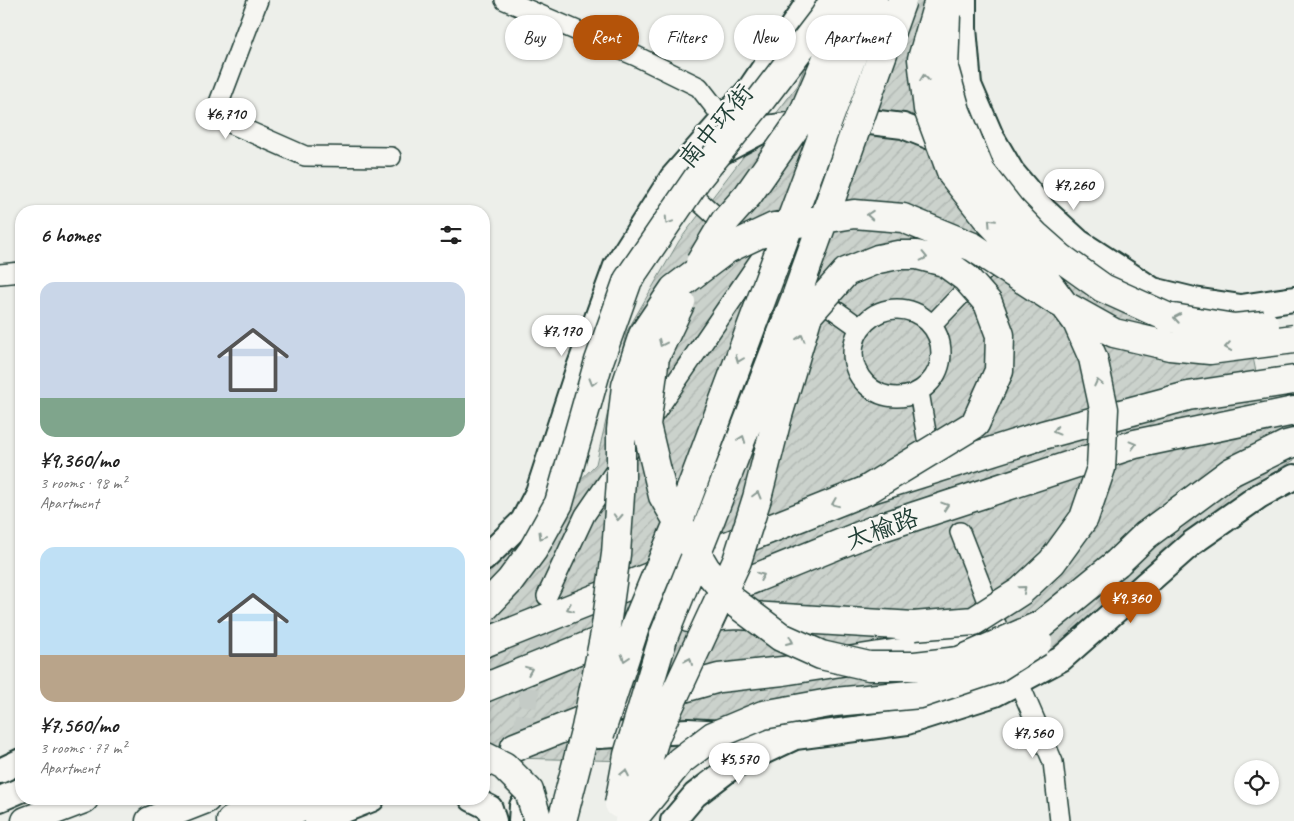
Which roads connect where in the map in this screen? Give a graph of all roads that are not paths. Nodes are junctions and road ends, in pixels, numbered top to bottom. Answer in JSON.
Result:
{"nodes":[{"id":1,"x":258,"y":0,"type":"edge"},
{"id":2,"x":506,"y":0,"type":"edge"},
{"id":3,"x":810,"y":0,"type":"edge"},
{"id":4,"x":834,"y":0,"type":"edge"},
{"id":5,"x":852,"y":0,"type":"edge"},
{"id":6,"x":873,"y":0,"type":"edge"},
{"id":7,"x":902,"y":0,"type":"edge"},
{"id":8,"x":939,"y":0,"type":"edge"},
{"id":9,"x":946,"y":0,"type":"edge"},
{"id":10,"x":964,"y":0,"type":"edge"},
{"id":11,"x":724,"y":119,"type":"junction"},
{"id":12,"x":390,"y":156,"type":"dead end"},
{"id":13,"x":672,"y":178,"type":"junction"},
{"id":14,"x":1044,"y":210,"type":"junction"},
{"id":15,"x":761,"y":258,"type":"junction"},
{"id":16,"x":15,"y":273,"type":"edge"},
{"id":17,"x":0,"y":274,"type":"edge"},
{"id":18,"x":1294,"y":299,"type":"edge"},
{"id":19,"x":1294,"y":321,"type":"edge"},
{"id":20,"x":932,"y":325,"type":"junction"},
{"id":21,"x":860,"y":328,"type":"junction"},
{"id":22,"x":1294,"y":339,"type":"edge"},
{"id":23,"x":1294,"y":380,"type":"edge"},
{"id":24,"x":919,"y":392,"type":"junction"},
{"id":25,"x":1294,"y":411,"type":"edge"},
{"id":26,"x":927,"y":438,"type":"tunnel mouth"},
{"id":27,"x":1294,"y":443,"type":"edge"},
{"id":28,"x":1294,"y":477,"type":"edge"},
{"id":29,"x":865,"y":491,"type":"junction"},
{"id":30,"x":960,"y":532,"type":"tunnel mouth"},
{"id":31,"x":490,"y":553,"type":"edge"},
{"id":32,"x":1096,"y":580,"type":"junction"},
{"id":33,"x":547,"y":596,"type":"tunnel mouth"},
{"id":34,"x":490,"y":602,"type":"edge"},
{"id":35,"x":655,"y":620,"type":"junction"},
{"id":36,"x":974,"y":621,"type":"junction"},
{"id":37,"x":490,"y":641,"type":"edge"},
{"id":38,"x":490,"y":686,"type":"edge"},
{"id":39,"x":1021,"y":688,"type":"junction"},
{"id":40,"x":795,"y":737,"type":"junction"},
{"id":41,"x":515,"y":747,"type":"junction"},
{"id":42,"x":490,"y":755,"type":"edge"},
{"id":43,"x":490,"y":760,"type":"edge"},
{"id":44,"x":15,"y":765,"type":"edge"},
{"id":45,"x":0,"y":771,"type":"edge"},
{"id":46,"x":15,"y":793,"type":"edge"},
{"id":47,"x":0,"y":799,"type":"edge"},
{"id":48,"x":55,"y":805,"type":"edge"},
{"id":49,"x":68,"y":805,"type":"edge"},
{"id":50,"x":191,"y":805,"type":"edge"},
{"id":51,"x":272,"y":805,"type":"edge"},
{"id":52,"x":313,"y":805,"type":"edge"},
{"id":53,"x":357,"y":805,"type":"edge"},
{"id":54,"x":484,"y":805,"type":"edge"},
{"id":55,"x":527,"y":816,"type":"edge"},
{"id":56,"x":21,"y":821,"type":"edge"},
{"id":57,"x":26,"y":821,"type":"edge"},
{"id":58,"x":150,"y":821,"type":"edge"},
{"id":59,"x":231,"y":821,"type":"edge"},
{"id":60,"x":274,"y":821,"type":"edge"},
{"id":61,"x":317,"y":821,"type":"edge"},
{"id":62,"x":494,"y":821,"type":"edge"},
{"id":63,"x":562,"y":821,"type":"edge"},
{"id":64,"x":582,"y":821,"type":"edge"},
{"id":65,"x":616,"y":821,"type":"edge"},
{"id":66,"x":630,"y":821,"type":"edge"},
{"id":67,"x":673,"y":821,"type":"edge"},
{"id":68,"x":1060,"y":821,"type":"edge"}],
"edges":[{"from":1,"to":12,"type":"street"},
{"from":2,"to":11,"type":"street"},
{"from":3,"to":11,"type":"main road","name":"南中环街"},
{"from":4,"to":34,"type":"highway","one_way":true,"bridge":true},
{"from":5,"to":32,"type":"highway","one_way":true,"bridge":true},
{"from":6,"to":64,"type":"highway","one_way":true,"bridge":true},
{"from":65,"to":7,"type":"highway","one_way":true,"bridge":true},
{"from":36,"to":8,"type":"highway","one_way":true,"bridge":true},
{"from":19,"to":9,"type":"highway","one_way":true,"bridge":true},
{"from":10,"to":14,"type":"main road"},
{"from":11,"to":13,"type":"main road","name":"南中环街"},
{"from":13,"to":14,"type":"main road"},
{"from":13,"to":15,"type":"street"},
{"from":13,"to":31,"type":"main road","name":"南中环街"},
{"from":14,"to":18,"type":"main road"},
{"from":14,"to":20,"type":"street"},
{"from":15,"to":21,"type":"street"},
{"from":15,"to":33,"type":"street"},
{"from":16,"to":17,"type":"street"},
{"from":20,"to":21,"type":"street"},
{"from":20,"to":24,"type":"street"},
{"from":21,"to":24,"type":"street"},
{"from":22,"to":63,"type":"highway","one_way":true,"bridge":true},
{"from":23,"to":29,"type":"highway","name":"太榆路","one_way":true},
{"from":24,"to":26,"type":"street"},
{"from":35,"to":25,"type":"highway","name":"太榆路","one_way":true},
{"from":27,"to":32,"type":"highway","bridge":true},
{"from":28,"to":39,"type":"main road"},
{"from":29,"to":37,"type":"highway","name":"太榆路","one_way":true},
{"from":66,"to":29,"type":"highway","one_way":true,"bridge":true},
{"from":30,"to":39,"type":"street"},
{"from":32,"to":66,"type":"highway","bridge":true},
{"from":35,"to":36,"type":"highway","bridge":true},
{"from":38,"to":35,"type":"highway","name":"太榆路","one_way":true},
{"from":36,"to":41,"type":"highway"},
{"from":39,"to":40,"type":"main road"},
{"from":39,"to":68,"type":"street"},
{"from":40,"to":41,"type":"main road"},
{"from":40,"to":67,"type":"main road"},
{"from":41,"to":42,"type":"main road"},
{"from":43,"to":55,"type":"highway","bridge":true},
{"from":44,"to":45,"type":"main road"},
{"from":46,"to":47,"type":"main road"},
{"from":48,"to":56,"type":"highway"},
{"from":49,"to":57,"type":"highway"},
{"from":50,"to":58,"type":"highway"},
{"from":51,"to":59,"type":"highway"},
{"from":52,"to":60,"type":"main road"},
{"from":53,"to":61,"type":"main road"},
{"from":54,"to":62,"type":"main road"}]}
